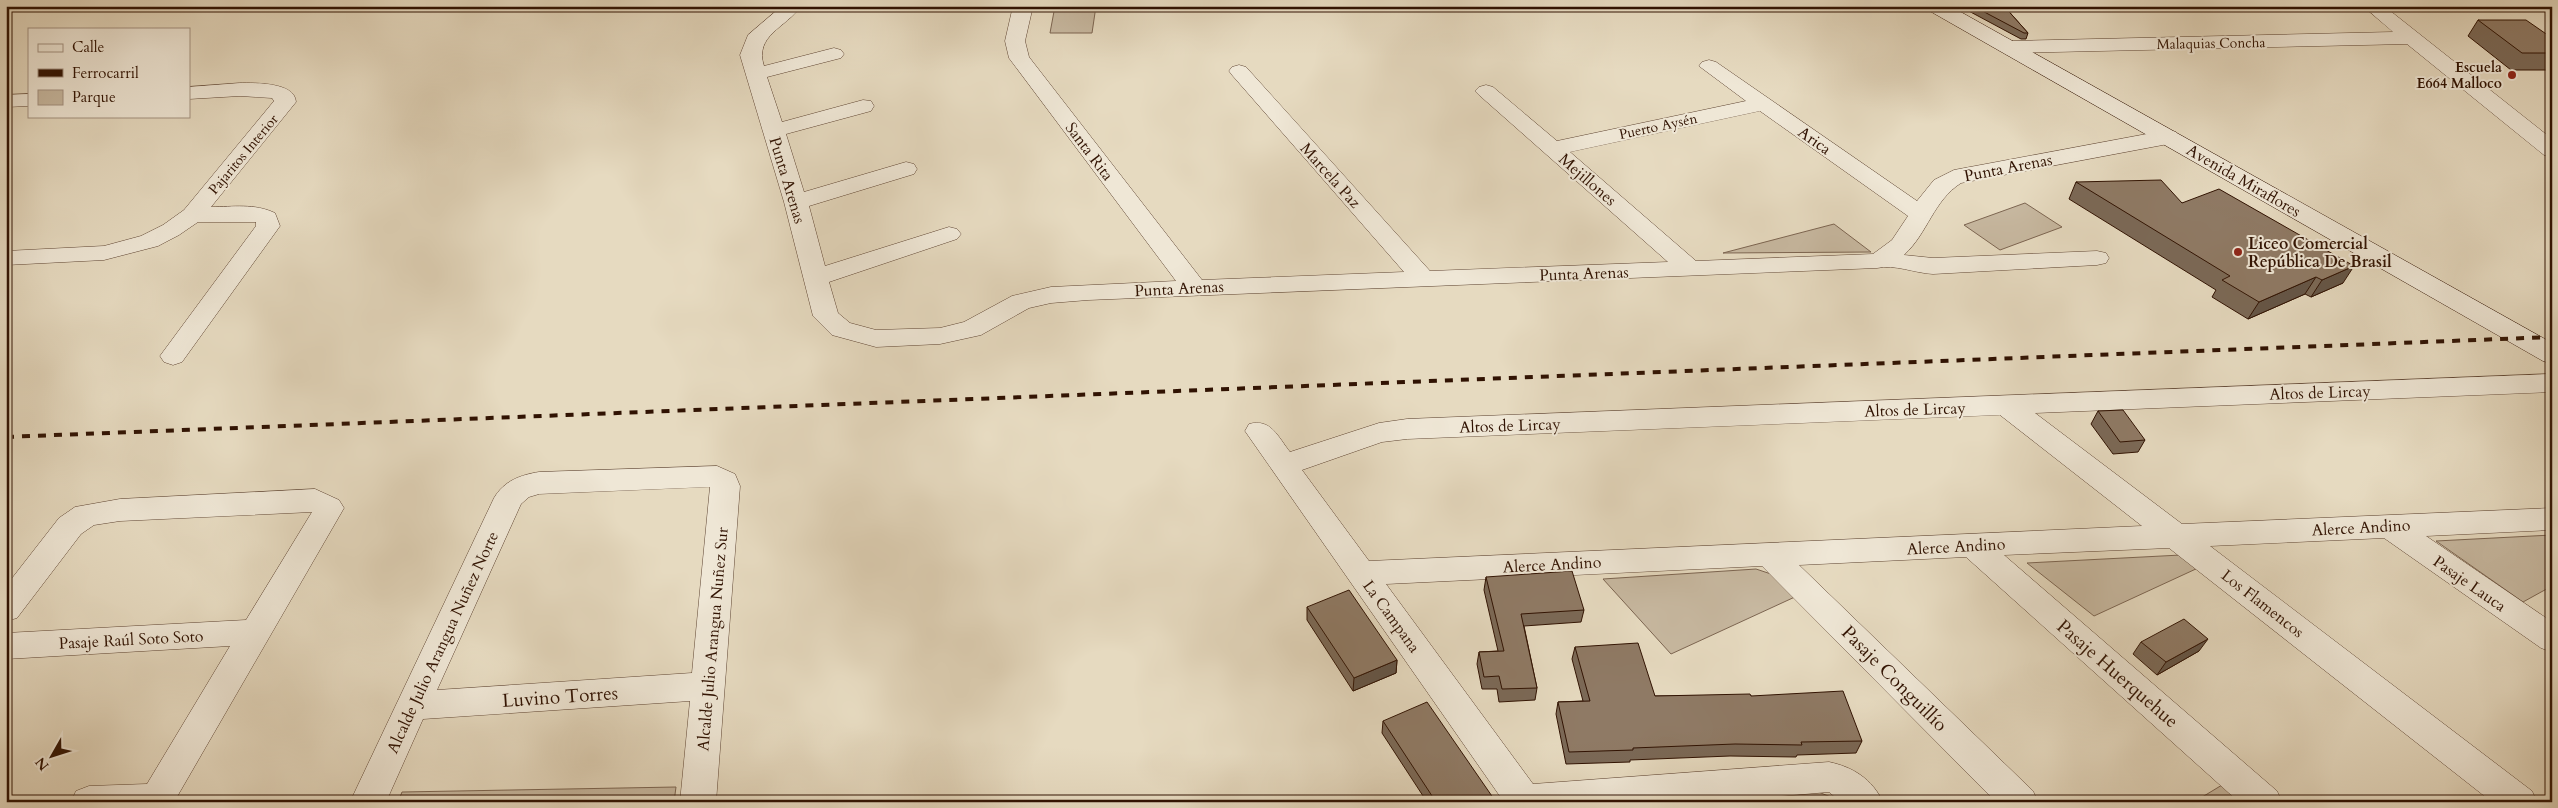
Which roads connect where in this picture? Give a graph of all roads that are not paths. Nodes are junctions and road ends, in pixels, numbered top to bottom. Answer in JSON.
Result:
{"nodes":[{"id":1,"x":792,"y":6,"type":"edge"},
{"id":2,"x":1023,"y":6,"type":"edge"},
{"id":3,"x":1935,"y":6,"type":"edge"},
{"id":4,"x":2372,"y":6,"type":"edge"},
{"id":5,"x":2412,"y":38,"type":"junction"},
{"id":6,"x":2010,"y":47,"type":"junction"},
{"id":7,"x":834,"y":54,"type":"dead end"},
{"id":8,"x":1709,"y":66,"type":"dead end"},
{"id":9,"x":1239,"y":71,"type":"dead end"},
{"id":10,"x":756,"y":74,"type":"junction"},
{"id":11,"x":1486,"y":90,"type":"dead end"},
{"id":12,"x":190,"y":93,"type":"edge"},
{"id":13,"x":28,"y":100,"type":"edge"},
{"id":14,"x":6,"y":101,"type":"edge"},
{"id":15,"x":1763,"y":104,"type":"junction"},
{"id":16,"x":863,"y":106,"type":"dead end"},
{"id":17,"x":773,"y":131,"type":"junction"},
{"id":18,"x":2168,"y":137,"type":"junction"},
{"id":19,"x":1554,"y":149,"type":"junction"},
{"id":20,"x":2552,"y":150,"type":"edge"},
{"id":21,"x":906,"y":169,"type":"dead end"},
{"id":22,"x":796,"y":202,"type":"junction"},
{"id":23,"x":1921,"y":214,"type":"junction"},
{"id":24,"x":192,"y":215,"type":"junction"},
{"id":25,"x":949,"y":234,"type":"dead end"},
{"id":26,"x":6,"y":258,"type":"edge"},
{"id":27,"x":1886,"y":258,"type":"junction"},
{"id":28,"x":2097,"y":258,"type":"dead end"},
{"id":29,"x":1690,"y":268,"type":"junction"},
{"id":30,"x":816,"y":278,"type":"junction"},
{"id":31,"x":1423,"y":278,"type":"junction"},
{"id":32,"x":1194,"y":287,"type":"junction"},
{"id":33,"x":2552,"y":355,"type":"edge"},
{"id":34,"x":172,"y":356,"type":"dead end"},
{"id":35,"x":2552,"y":383,"type":"edge"},
{"id":36,"x":2006,"y":405,"type":"junction"},
{"id":37,"x":1260,"y":431,"type":"dead end"},
{"id":38,"x":1284,"y":465,"type":"junction"},
{"id":39,"x":521,"y":487,"type":"joint"},
{"id":40,"x":2552,"y":519,"type":"edge"},
{"id":41,"x":2389,"y":526,"type":"junction"},
{"id":42,"x":2175,"y":536,"type":"junction"},
{"id":43,"x":1972,"y":545,"type":"junction"},
{"id":44,"x":1770,"y":554,"type":"junction"},
{"id":45,"x":1361,"y":573,"type":"junction"},
{"id":46,"x":6,"y":609,"type":"edge"},
{"id":47,"x":255,"y":632,"type":"junction"},
{"id":48,"x":2552,"y":639,"type":"edge"},
{"id":49,"x":6,"y":646,"type":"edge"},
{"id":50,"x":708,"y":686,"type":"junction"},
{"id":51,"x":412,"y":706,"type":"junction"},
{"id":52,"x":156,"y":800,"type":"edge"},
{"id":53,"x":1524,"y":801,"type":"edge"},
{"id":54,"x":89,"y":802,"type":"edge"},
{"id":55,"x":368,"y":802,"type":"edge"},
{"id":56,"x":698,"y":802,"type":"edge"},
{"id":57,"x":1865,"y":802,"type":"edge"},
{"id":58,"x":2020,"y":802,"type":"edge"},
{"id":59,"x":2264,"y":802,"type":"edge"},
{"id":60,"x":2519,"y":802,"type":"edge"}],
"edges":[{"from":1,"to":10,"type":"street","name":"Punta Arenas"},
{"from":2,"to":32,"type":"street","name":"Santa Rita"},
{"from":3,"to":6,"type":"street","name":"Avenida Miraflores"},
{"from":4,"to":5,"type":"street"},
{"from":5,"to":6,"type":"street","name":"Malaquias Concha"},
{"from":5,"to":20,"type":"street"},
{"from":6,"to":18,"type":"street","name":"Avenida Miraflores"},
{"from":7,"to":10,"type":"street"},
{"from":8,"to":15,"type":"street","name":"Arica"},
{"from":9,"to":31,"type":"street","name":"Marcela Paz"},
{"from":10,"to":17,"type":"street","name":"Punta Arenas"},
{"from":11,"to":19,"type":"street","name":"Mejillones"},
{"from":12,"to":24,"type":"street","name":"Pajaritos Interior"},
{"from":13,"to":14,"type":"street"},
{"from":15,"to":19,"type":"street","name":"Puerto Aysén"},
{"from":15,"to":23,"type":"street","name":"Arica"},
{"from":16,"to":17,"type":"street"},
{"from":17,"to":22,"type":"street","name":"Punta Arenas"},
{"from":18,"to":23,"type":"street","name":"Punta Arenas"},
{"from":18,"to":33,"type":"street","name":"Avenida Miraflores"},
{"from":19,"to":29,"type":"street","name":"Mejillones"},
{"from":21,"to":22,"type":"street"},
{"from":22,"to":30,"type":"street","name":"Punta Arenas"},
{"from":23,"to":27,"type":"street","name":"Punta Arenas"},
{"from":24,"to":26,"type":"street","name":"Pajaritos Interior"},
{"from":24,"to":34,"type":"street","name":"Pajaritos Interior"},
{"from":25,"to":30,"type":"street"},
{"from":27,"to":28,"type":"street","name":"Punta Arenas"},
{"from":27,"to":29,"type":"street","name":"Punta Arenas"},
{"from":29,"to":31,"type":"street","name":"Punta Arenas"},
{"from":30,"to":32,"type":"street","name":"Punta Arenas"},
{"from":31,"to":32,"type":"street","name":"Punta Arenas"},
{"from":35,"to":36,"type":"street","name":"Altos de Lircay"},
{"from":36,"to":38,"type":"street","name":"Altos de Lircay"},
{"from":36,"to":42,"type":"street","name":"Los Flamencos"},
{"from":37,"to":38,"type":"street","name":"La Campana"},
{"from":38,"to":45,"type":"street","name":"La Campana"},
{"from":39,"to":50,"type":"street","name":"Alcalde Julio Arangua Nuñez Sur"},
{"from":39,"to":51,"type":"street","name":"Alcalde Julio Arangua Nuñez Norte"},
{"from":40,"to":41,"type":"street","name":"Alerce Andino"},
{"from":41,"to":42,"type":"street","name":"Alerce Andino"},
{"from":41,"to":48,"type":"street","name":"Pasaje Lauca"},
{"from":42,"to":43,"type":"street","name":"Alerce Andino"},
{"from":42,"to":60,"type":"street","name":"Los Flamencos"},
{"from":43,"to":44,"type":"street","name":"Alerce Andino"},
{"from":43,"to":59,"type":"street","name":"Pasaje Huerquehue"},
{"from":44,"to":45,"type":"street","name":"Alerce Andino"},
{"from":44,"to":58,"type":"street","name":"Pasaje Conguillío"},
{"from":45,"to":53,"type":"street","name":"La Campana"},
{"from":46,"to":47,"type":"street"},
{"from":47,"to":49,"type":"street","name":"Pasaje Raúl Soto Soto"},
{"from":47,"to":52,"type":"street"},
{"from":50,"to":51,"type":"street","name":"Luvino Torres"},
{"from":50,"to":56,"type":"street","name":"Alcalde Julio Arangua Nuñez Sur"},
{"from":51,"to":55,"type":"street","name":"Alcalde Julio Arangua Nuñez Norte"},
{"from":52,"to":54,"type":"street"},
{"from":53,"to":57,"type":"street"}]}
